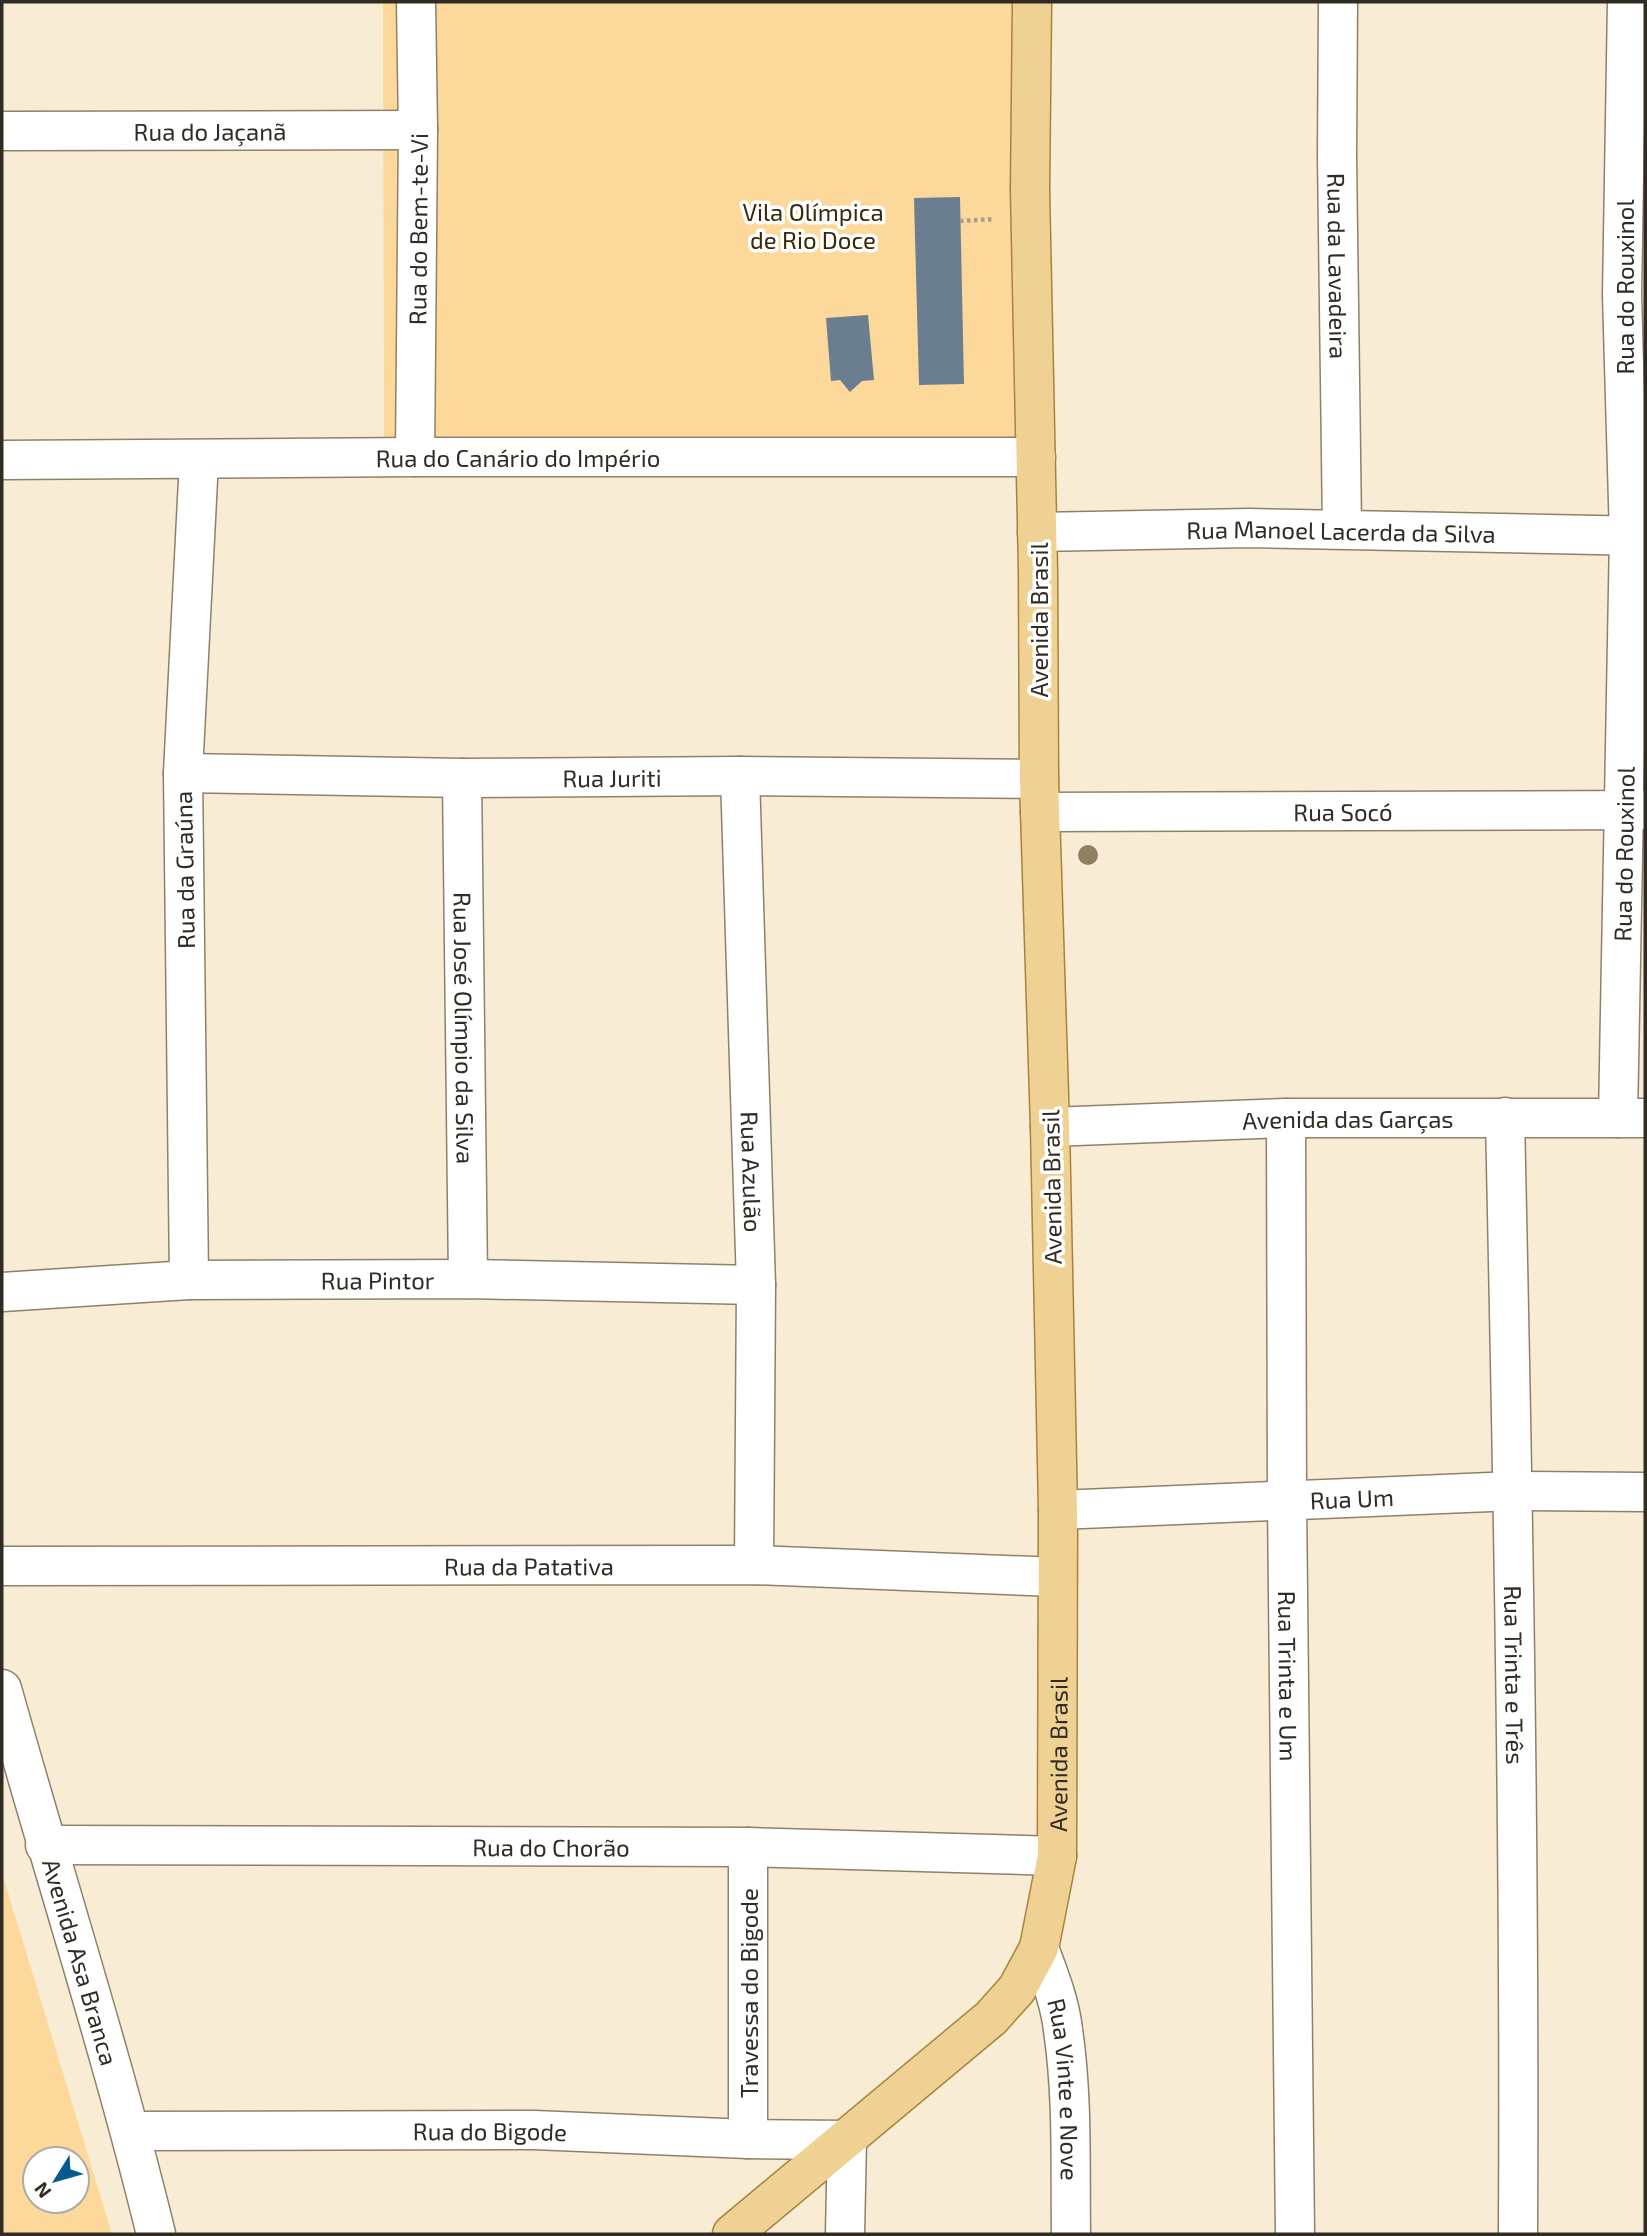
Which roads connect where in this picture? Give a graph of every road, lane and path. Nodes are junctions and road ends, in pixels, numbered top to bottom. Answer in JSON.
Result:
{"nodes":[{"id":1,"x":416,"y":2,"type":"edge"},
{"id":2,"x":1032,"y":2,"type":"edge"},
{"id":3,"x":1338,"y":2,"type":"edge"},
{"id":4,"x":1627,"y":2,"type":"edge"},
{"id":5,"x":418,"y":130,"type":"junction"},
{"id":6,"x":2,"y":131,"type":"edge"},
{"id":7,"x":1002,"y":218,"type":"dead end"},
{"id":8,"x":960,"y":220,"type":"dead end"},
{"id":9,"x":415,"y":457,"type":"junction"},
{"id":10,"x":1036,"y":457,"type":"junction"},
{"id":11,"x":2,"y":460,"type":"edge"},
{"id":12,"x":199,"y":460,"type":"junction"},
{"id":13,"x":1342,"y":529,"type":"junction"},
{"id":14,"x":1037,"y":533,"type":"junction"},
{"id":15,"x":1637,"y":536,"type":"edge"},
{"id":16,"x":183,"y":773,"type":"junction"},
{"id":17,"x":740,"y":776,"type":"junction"},
{"id":18,"x":462,"y":778,"type":"junction"},
{"id":19,"x":1039,"y":795,"type":"junction"},
{"id":20,"x":1635,"y":810,"type":"edge"},
{"id":21,"x":1286,"y":1118,"type":"junction"},
{"id":22,"x":1505,"y":1118,"type":"junction"},
{"id":23,"x":1632,"y":1118,"type":"edge"},
{"id":24,"x":1050,"y":1127,"type":"junction"},
{"id":25,"x":468,"y":1279,"type":"junction"},
{"id":26,"x":189,"y":1280,"type":"junction"},
{"id":27,"x":756,"y":1284,"type":"junction"},
{"id":28,"x":2,"y":1292,"type":"edge"},
{"id":29,"x":1514,"y":1491,"type":"junction"},
{"id":30,"x":1645,"y":1492,"type":"edge"},
{"id":31,"x":1287,"y":1502,"type":"junction"},
{"id":32,"x":1058,"y":1510,"type":"junction"},
{"id":33,"x":754,"y":1565,"type":"junction"},
{"id":34,"x":2,"y":1566,"type":"edge"},
{"id":35,"x":1057,"y":1577,"type":"junction"},
{"id":36,"x":2,"y":1689,"type":"edge"},
{"id":37,"x":46,"y":1845,"type":"junction"},
{"id":38,"x":748,"y":1847,"type":"junction"},
{"id":39,"x":1057,"y":1856,"type":"junction"},
{"id":40,"x":1039,"y":1948,"type":"junction"},
{"id":41,"x":131,"y":2131,"type":"junction"},
{"id":42,"x":748,"y":2139,"type":"junction"},
{"id":43,"x":847,"y":2140,"type":"junction"},
{"id":44,"x":156,"y":2234,"type":"edge"},
{"id":45,"x":732,"y":2234,"type":"edge"},
{"id":46,"x":845,"y":2234,"type":"edge"},
{"id":47,"x":1071,"y":2234,"type":"edge"},
{"id":48,"x":1295,"y":2234,"type":"edge"},
{"id":49,"x":1518,"y":2234,"type":"edge"}],
"edges":[{"from":1,"to":5,"type":"street","name":"Rua do Bem-te-Vi"},
{"from":2,"to":10,"type":"main road","name":"Avenida Brasil"},
{"from":3,"to":13,"type":"street","name":"Rua da Lavadeira"},
{"from":4,"to":15,"type":"street","name":"Rua do Rouxinol"},
{"from":5,"to":6,"type":"street","name":"Rua do Jaçanã"},
{"from":5,"to":9,"type":"street","name":"Rua do Bem-te-Vi"},
{"from":7,"to":8,"type":"path"},
{"from":9,"to":10,"type":"street","name":"Rua do Canário do Império"},
{"from":9,"to":12,"type":"street","name":"Rua do Canário do Império"},
{"from":10,"to":14,"type":"main road","name":"Avenida Brasil"},
{"from":11,"to":12,"type":"street","name":"Rua do Canário do Império"},
{"from":12,"to":16,"type":"street","name":"Rua da Graúna"},
{"from":13,"to":14,"type":"street","name":"Rua Manoel Lacerda da Silva"},
{"from":13,"to":15,"type":"street","name":"Rua Manoel Lacerda da Silva"},
{"from":14,"to":19,"type":"main road","name":"Avenida Brasil"},
{"from":15,"to":20,"type":"street","name":"Rua do Rouxinol"},
{"from":16,"to":18,"type":"street","name":"Rua Juriti"},
{"from":16,"to":26,"type":"street","name":"Rua da Graúna"},
{"from":17,"to":18,"type":"street","name":"Rua Juriti"},
{"from":17,"to":19,"type":"street","name":"Rua Juriti"},
{"from":17,"to":27,"type":"street","name":"Rua Azulão"},
{"from":18,"to":25,"type":"street","name":"Rua José Olímpio da Silva"},
{"from":19,"to":20,"type":"street","name":"Rua Socó"},
{"from":19,"to":24,"type":"main road","name":"Avenida Brasil"},
{"from":20,"to":23,"type":"street","name":"Rua do Rouxinol"},
{"from":21,"to":22,"type":"street","name":"Avenida das Garças"},
{"from":21,"to":24,"type":"street","name":"Avenida das Garças"},
{"from":21,"to":31,"type":"street","name":"Rua Trinta e Um"},
{"from":22,"to":23,"type":"street","name":"Avenida das Garças"},
{"from":22,"to":29,"type":"street","name":"Rua Trinta e Três"},
{"from":24,"to":32,"type":"main road","name":"Avenida Brasil"},
{"from":25,"to":26,"type":"street","name":"Rua Pintor"},
{"from":25,"to":27,"type":"street","name":"Rua Pintor"},
{"from":26,"to":28,"type":"street","name":"Rua Pintor"},
{"from":27,"to":33,"type":"street","name":"Rua Azulão"},
{"from":29,"to":30,"type":"street","name":"Rua Um"},
{"from":29,"to":31,"type":"street","name":"Rua Um"},
{"from":29,"to":49,"type":"street","name":"Rua Trinta e Três"},
{"from":31,"to":32,"type":"street","name":"Rua Um"},
{"from":31,"to":48,"type":"street","name":"Rua Trinta e Um"},
{"from":32,"to":35,"type":"main road","name":"Avenida Brasil"},
{"from":33,"to":34,"type":"street","name":"Rua da Patativa"},
{"from":33,"to":35,"type":"street","name":"Rua da Patativa"},
{"from":35,"to":39,"type":"main road","name":"Avenida Brasil"},
{"from":36,"to":37,"type":"street","name":"Avenida Asa Branca"},
{"from":37,"to":38,"type":"street","name":"Rua do Chorão"},
{"from":37,"to":41,"type":"street","name":"Avenida Asa Branca"},
{"from":38,"to":39,"type":"street","name":"Rua do Chorão"},
{"from":38,"to":42,"type":"street","name":"Travessa do Bigode"},
{"from":39,"to":40,"type":"main road","name":"Avenida Brasil"},
{"from":40,"to":43,"type":"main road","name":"Avenida Brasil"},
{"from":40,"to":47,"type":"street","name":"Rua Vinte e Nove"},
{"from":41,"to":42,"type":"street","name":"Rua do Bigode"},
{"from":41,"to":44,"type":"street","name":"Avenida Asa Branca"},
{"from":42,"to":43,"type":"street","name":"Rua do Bigode"},
{"from":43,"to":45,"type":"main road","name":"Avenida Brasil"},
{"from":43,"to":46,"type":"street"}]}
